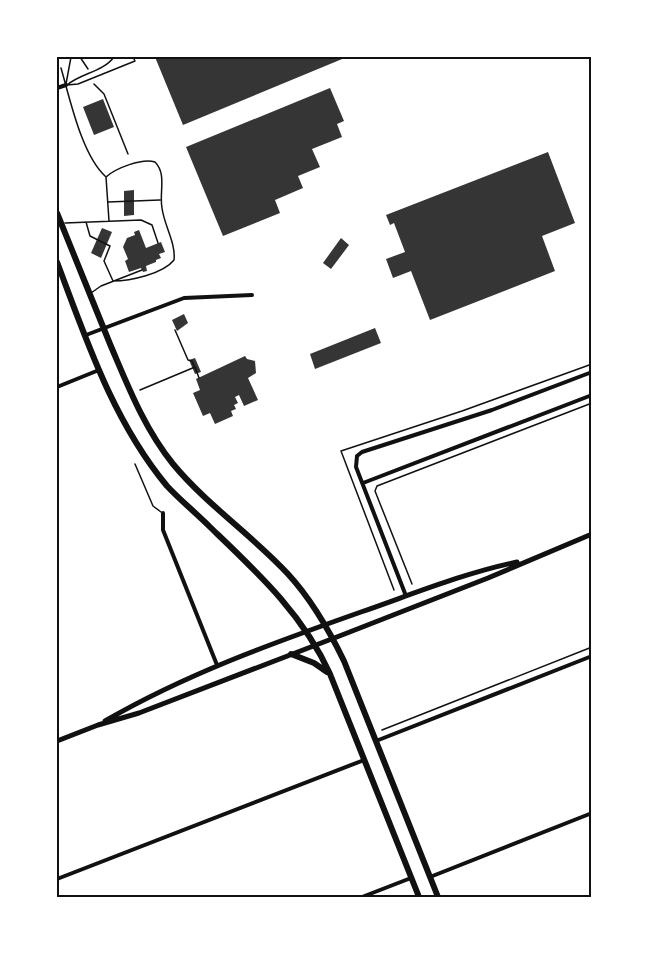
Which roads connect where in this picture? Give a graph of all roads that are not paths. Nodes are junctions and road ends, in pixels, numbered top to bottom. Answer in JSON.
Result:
{"nodes":[{"id":1,"x":71,"y":57,"type":"edge"},
{"id":2,"x":114,"y":57,"type":"edge"},
{"id":3,"x":133,"y":57,"type":"edge"},
{"id":4,"x":61,"y":68,"type":"dead end"},
{"id":5,"x":66,"y":85,"type":"junction"},
{"id":6,"x":57,"y":88,"type":"edge"},
{"id":7,"x":106,"y":177,"type":"junction"},
{"id":8,"x":161,"y":200,"type":"junction"},
{"id":9,"x":107,"y":202,"type":"junction"},
{"id":10,"x":57,"y":213,"type":"edge"},
{"id":11,"x":109,"y":221,"type":"junction"},
{"id":12,"x":86,"y":222,"type":"junction"},
{"id":13,"x":61,"y":223,"type":"junction"},
{"id":14,"x":158,"y":243,"type":"dead end"},
{"id":15,"x":57,"y":262,"type":"edge"},
{"id":16,"x":142,"y":270,"type":"dead end"},
{"id":17,"x":112,"y":282,"type":"junction"},
{"id":18,"x":90,"y":294,"type":"junction"},
{"id":19,"x":252,"y":295,"type":"dead end"},
{"id":20,"x":104,"y":328,"type":"junction"},
{"id":21,"x":86,"y":335,"type":"junction"},
{"id":22,"x":100,"y":370,"type":"junction"},
{"id":23,"x":592,"y":372,"type":"edge"},
{"id":24,"x":57,"y":387,"type":"edge"},
{"id":25,"x":592,"y":395,"type":"edge"},
{"id":26,"x":135,"y":464,"type":"dead end"},
{"id":27,"x":363,"y":483,"type":"junction"},
{"id":28,"x":163,"y":513,"type":"joint"},
{"id":29,"x":592,"y":534,"type":"edge"},
{"id":30,"x":528,"y":559,"type":"junction"},
{"id":31,"x":406,"y":596,"type":"junction"},
{"id":32,"x":325,"y":624,"type":"junction"},
{"id":33,"x":306,"y":630,"type":"junction"},
{"id":34,"x":333,"y":639,"type":"junction"},
{"id":35,"x":316,"y":645,"type":"junction"},
{"id":36,"x":291,"y":654,"type":"junction"},
{"id":37,"x":592,"y":656,"type":"edge"},
{"id":38,"x":217,"y":665,"type":"junction"},
{"id":39,"x":330,"y":674,"type":"junction"},
{"id":40,"x":98,"y":725,"type":"junction"},
{"id":41,"x":57,"y":741,"type":"edge"},
{"id":42,"x":376,"y":741,"type":"junction"},
{"id":43,"x":364,"y":760,"type":"junction"},
{"id":44,"x":592,"y":813,"type":"edge"},
{"id":45,"x":430,"y":877,"type":"junction"},
{"id":46,"x":411,"y":878,"type":"junction"},
{"id":47,"x":57,"y":879,"type":"edge"},
{"id":48,"x":362,"y":897,"type":"edge"},
{"id":49,"x":418,"y":897,"type":"edge"},
{"id":50,"x":438,"y":897,"type":"edge"}],
"edges":[{"from":1,"to":5,"type":"lane"},
{"from":2,"to":5,"type":"lane"},
{"from":3,"to":5,"type":"lane"},
{"from":4,"to":5,"type":"lane"},
{"from":5,"to":6,"type":"street"},
{"from":5,"to":7,"type":"lane"},
{"from":7,"to":8,"type":"lane"},
{"from":7,"to":9,"type":"lane"},
{"from":8,"to":9,"type":"lane"},
{"from":8,"to":17,"type":"lane"},
{"from":9,"to":11,"type":"lane"},
{"from":10,"to":13,"type":"highway"},
{"from":11,"to":12,"type":"lane"},
{"from":11,"to":14,"type":"lane"},
{"from":12,"to":13,"type":"lane"},
{"from":12,"to":17,"type":"lane"},
{"from":13,"to":18,"type":"highway"},
{"from":15,"to":21,"type":"highway"},
{"from":16,"to":17,"type":"lane"},
{"from":17,"to":18,"type":"lane"},
{"from":18,"to":20,"type":"highway"},
{"from":19,"to":20,"type":"street"},
{"from":20,"to":21,"type":"street"},
{"from":20,"to":32,"type":"highway"},
{"from":21,"to":22,"type":"highway"},
{"from":22,"to":24,"type":"street"},
{"from":22,"to":33,"type":"highway"},
{"from":23,"to":27,"type":"street"},
{"from":25,"to":27,"type":"street"},
{"from":26,"to":28,"type":"lane"},
{"from":27,"to":31,"type":"street"},
{"from":28,"to":38,"type":"street"},
{"from":29,"to":30,"type":"main road"},
{"from":30,"to":31,"type":"main road"},
{"from":30,"to":34,"type":"main road"},
{"from":31,"to":32,"type":"main road"},
{"from":32,"to":33,"type":"main road"},
{"from":32,"to":34,"type":"highway"},
{"from":33,"to":35,"type":"highway"},
{"from":33,"to":38,"type":"main road"},
{"from":34,"to":35,"type":"main road"},
{"from":34,"to":42,"type":"highway"},
{"from":35,"to":36,"type":"main road"},
{"from":35,"to":39,"type":"highway"},
{"from":36,"to":39,"type":"highway"},
{"from":36,"to":40,"type":"main road"},
{"from":37,"to":42,"type":"street"},
{"from":38,"to":40,"type":"main road"},
{"from":39,"to":43,"type":"highway"},
{"from":40,"to":41,"type":"main road"},
{"from":42,"to":45,"type":"highway"},
{"from":43,"to":46,"type":"highway"},
{"from":43,"to":47,"type":"street"},
{"from":44,"to":45,"type":"street"},
{"from":45,"to":50,"type":"highway"},
{"from":46,"to":48,"type":"street"},
{"from":46,"to":49,"type":"highway"}]}
